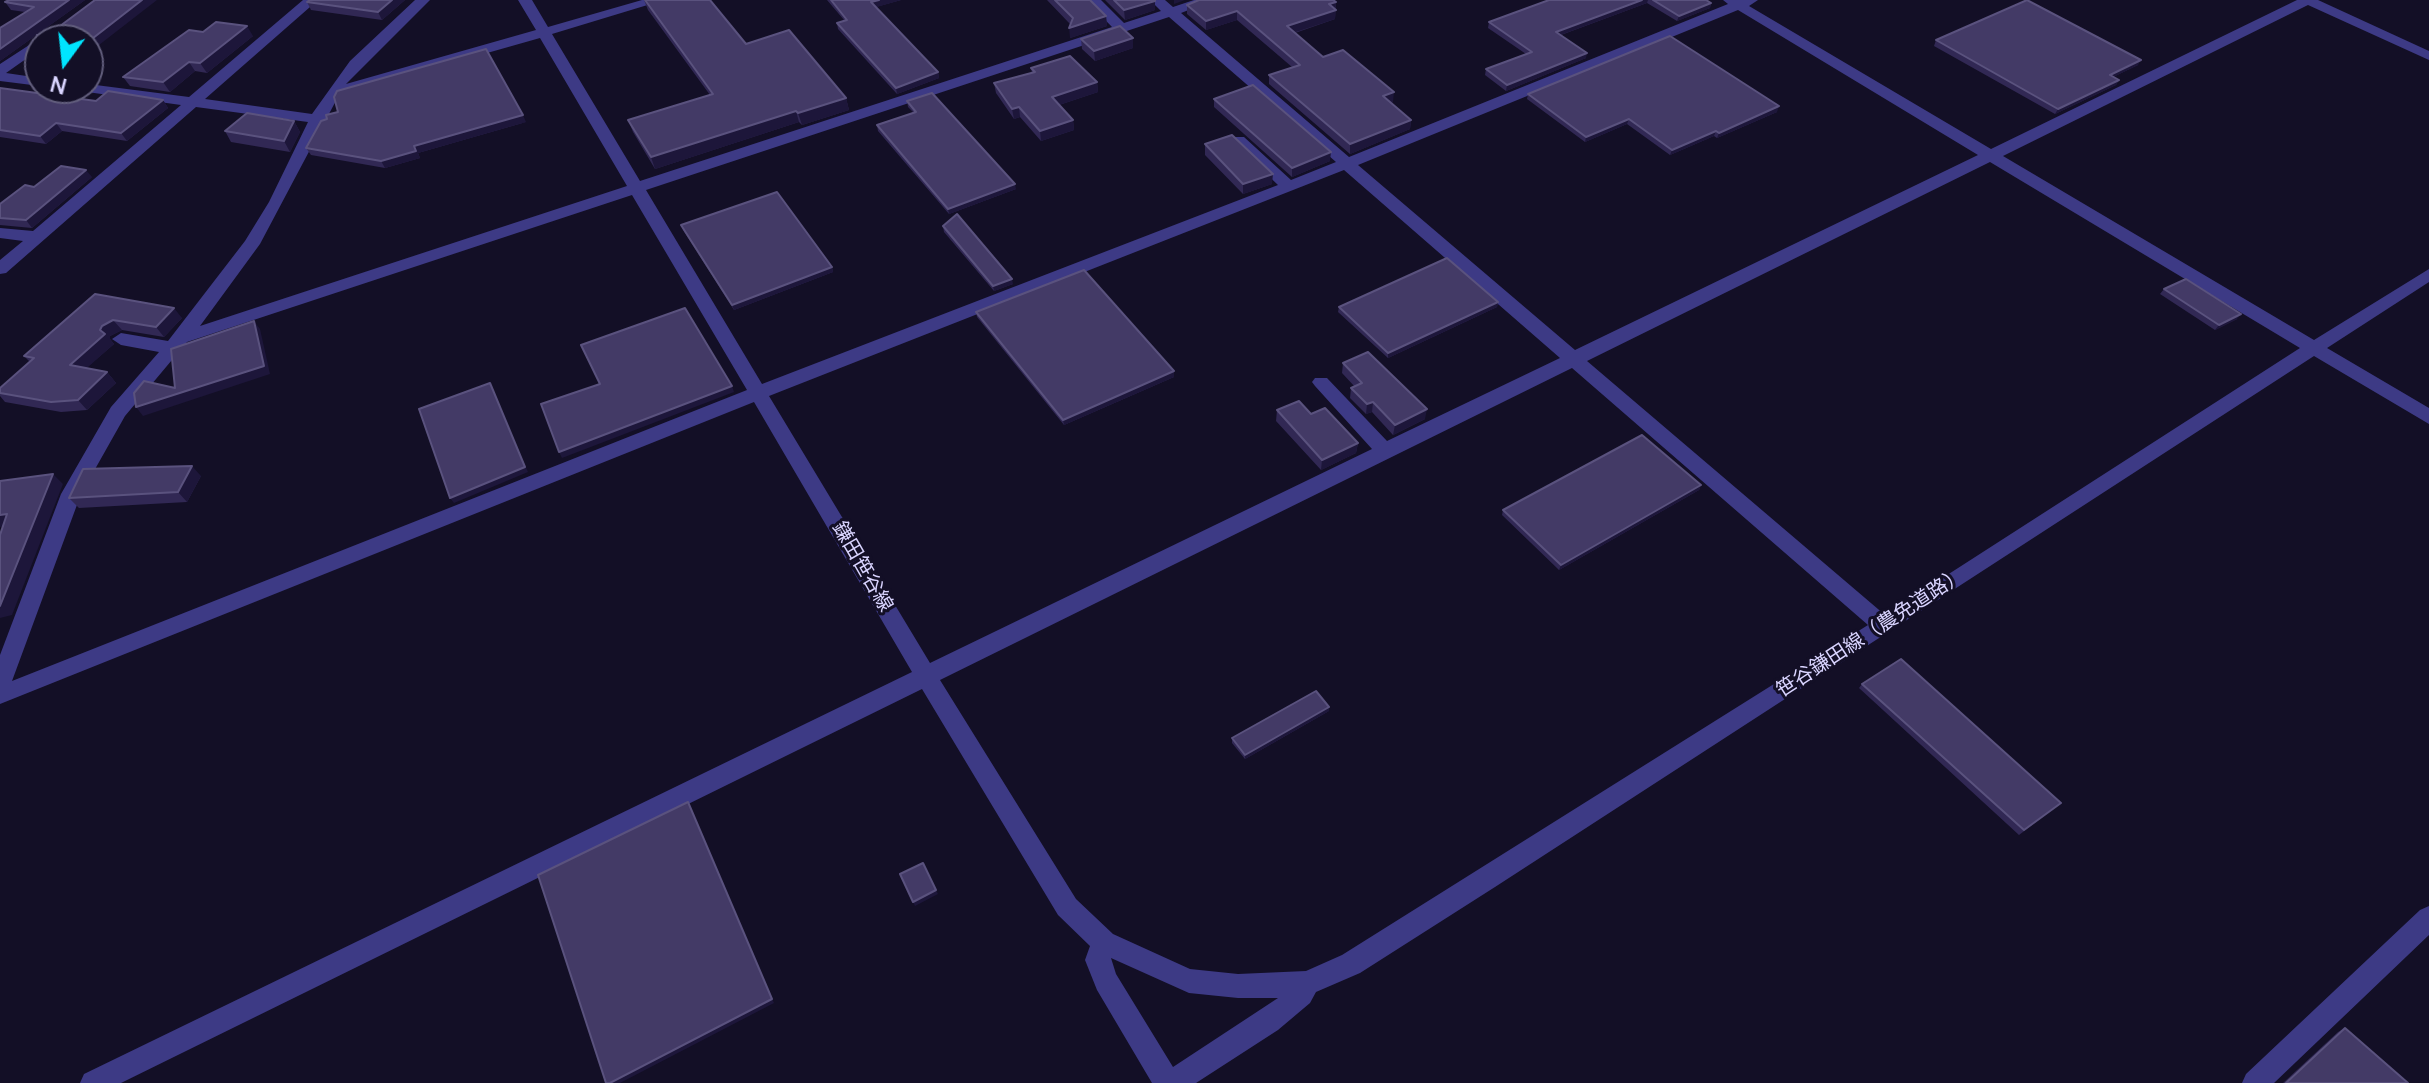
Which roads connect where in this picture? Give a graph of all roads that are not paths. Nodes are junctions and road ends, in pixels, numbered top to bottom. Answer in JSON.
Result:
{"nodes":[{"id":1,"x":311,"y":0,"type":"edge"},
{"id":2,"x":423,"y":0,"type":"edge"},
{"id":3,"x":525,"y":0,"type":"edge"},
{"id":4,"x":657,"y":0,"type":"edge"},
{"id":5,"x":1093,"y":0,"type":"edge"},
{"id":6,"x":1207,"y":0,"type":"edge"},
{"id":7,"x":2308,"y":0,"type":"edge"},
{"id":8,"x":1740,"y":2,"type":"edge"},
{"id":9,"x":1164,"y":6,"type":"edge"},
{"id":10,"x":1121,"y":28,"type":"junction"},
{"id":11,"x":544,"y":32,"type":"junction"},
{"id":12,"x":24,"y":55,"type":"edge"},
{"id":13,"x":2429,"y":56,"type":"edge"},
{"id":14,"x":0,"y":74,"type":"edge"},
{"id":15,"x":24,"y":79,"type":"edge"},
{"id":16,"x":104,"y":90,"type":"edge"},
{"id":17,"x":334,"y":92,"type":"junction"},
{"id":18,"x":195,"y":101,"type":"junction"},
{"id":19,"x":317,"y":119,"type":"junction"},
{"id":20,"x":1239,"y":140,"type":"edge"},
{"id":21,"x":1989,"y":156,"type":"junction"},
{"id":22,"x":1348,"y":163,"type":"junction"},
{"id":23,"x":1288,"y":186,"type":"junction"},
{"id":24,"x":637,"y":187,"type":"junction"},
{"id":25,"x":0,"y":233,"type":"edge"},
{"id":26,"x":37,"y":237,"type":"junction"},
{"id":27,"x":0,"y":269,"type":"edge"},
{"id":28,"x":2429,"y":274,"type":"edge"},
{"id":29,"x":121,"y":339,"type":"dead end"},
{"id":30,"x":176,"y":343,"type":"junction"},
{"id":31,"x":2315,"y":347,"type":"junction"},
{"id":32,"x":1571,"y":360,"type":"junction"},
{"id":33,"x":1321,"y":382,"type":"dead end"},
{"id":34,"x":760,"y":392,"type":"junction"},
{"id":35,"x":2429,"y":417,"type":"edge"},
{"id":36,"x":1385,"y":451,"type":"junction"},
{"id":37,"x":1882,"y":625,"type":"junction"},
{"id":38,"x":925,"y":675,"type":"junction"},
{"id":39,"x":0,"y":684,"type":"edge"},
{"id":40,"x":0,"y":695,"type":"edge"},
{"id":41,"x":2429,"y":918,"type":"edge"},
{"id":42,"x":1104,"y":942,"type":"junction"},
{"id":43,"x":1307,"y":983,"type":"junction"},
{"id":44,"x":93,"y":1083,"type":"edge"},
{"id":45,"x":1170,"y":1083,"type":"edge"},
{"id":46,"x":2255,"y":1083,"type":"edge"}],
"edges":[{"from":1,"to":18,"type":"street"},
{"from":2,"to":17,"type":"street"},
{"from":3,"to":11,"type":"street","name":"鎌田笹谷線"},
{"from":4,"to":11,"type":"street"},
{"from":5,"to":10,"type":"street"},
{"from":6,"to":9,"type":"street"},
{"from":7,"to":13,"type":"street"},
{"from":7,"to":21,"type":"street"},
{"from":8,"to":21,"type":"street"},
{"from":8,"to":22,"type":"street"},
{"from":9,"to":10,"type":"street"},
{"from":9,"to":22,"type":"street"},
{"from":10,"to":24,"type":"street"},
{"from":11,"to":17,"type":"street"},
{"from":11,"to":24,"type":"street","name":"鎌田笹谷線"},
{"from":12,"to":14,"type":"street"},
{"from":14,"to":15,"type":"street"},
{"from":16,"to":18,"type":"street"},
{"from":17,"to":19,"type":"street"},
{"from":18,"to":19,"type":"street"},
{"from":18,"to":26,"type":"street"},
{"from":19,"to":30,"type":"street"},
{"from":20,"to":23,"type":"street"},
{"from":21,"to":31,"type":"street"},
{"from":21,"to":32,"type":"street"},
{"from":22,"to":23,"type":"street"},
{"from":22,"to":32,"type":"street"},
{"from":23,"to":34,"type":"street"},
{"from":24,"to":30,"type":"street"},
{"from":24,"to":34,"type":"street","name":"鎌田笹谷線"},
{"from":25,"to":26,"type":"street"},
{"from":26,"to":27,"type":"street"},
{"from":28,"to":31,"type":"street","name":"笹谷鎌田線（農免道路）"},
{"from":29,"to":30,"type":"street"},
{"from":30,"to":39,"type":"street"},
{"from":31,"to":35,"type":"street"},
{"from":31,"to":37,"type":"street","name":"笹谷鎌田線（農免道路）"},
{"from":32,"to":36,"type":"street"},
{"from":32,"to":37,"type":"street"},
{"from":33,"to":36,"type":"street"},
{"from":34,"to":38,"type":"street","name":"鎌田笹谷線"},
{"from":34,"to":40,"type":"street"},
{"from":36,"to":38,"type":"street"},
{"from":37,"to":43,"type":"street","name":"笹谷鎌田線（農免道路）"},
{"from":38,"to":42,"type":"street","name":"鎌田笹谷線"},
{"from":38,"to":44,"type":"street"},
{"from":41,"to":46,"type":"street"},
{"from":42,"to":43,"type":"street","name":"鎌田笹谷線"},
{"from":42,"to":45,"type":"street"},
{"from":43,"to":45,"type":"street"}]}
